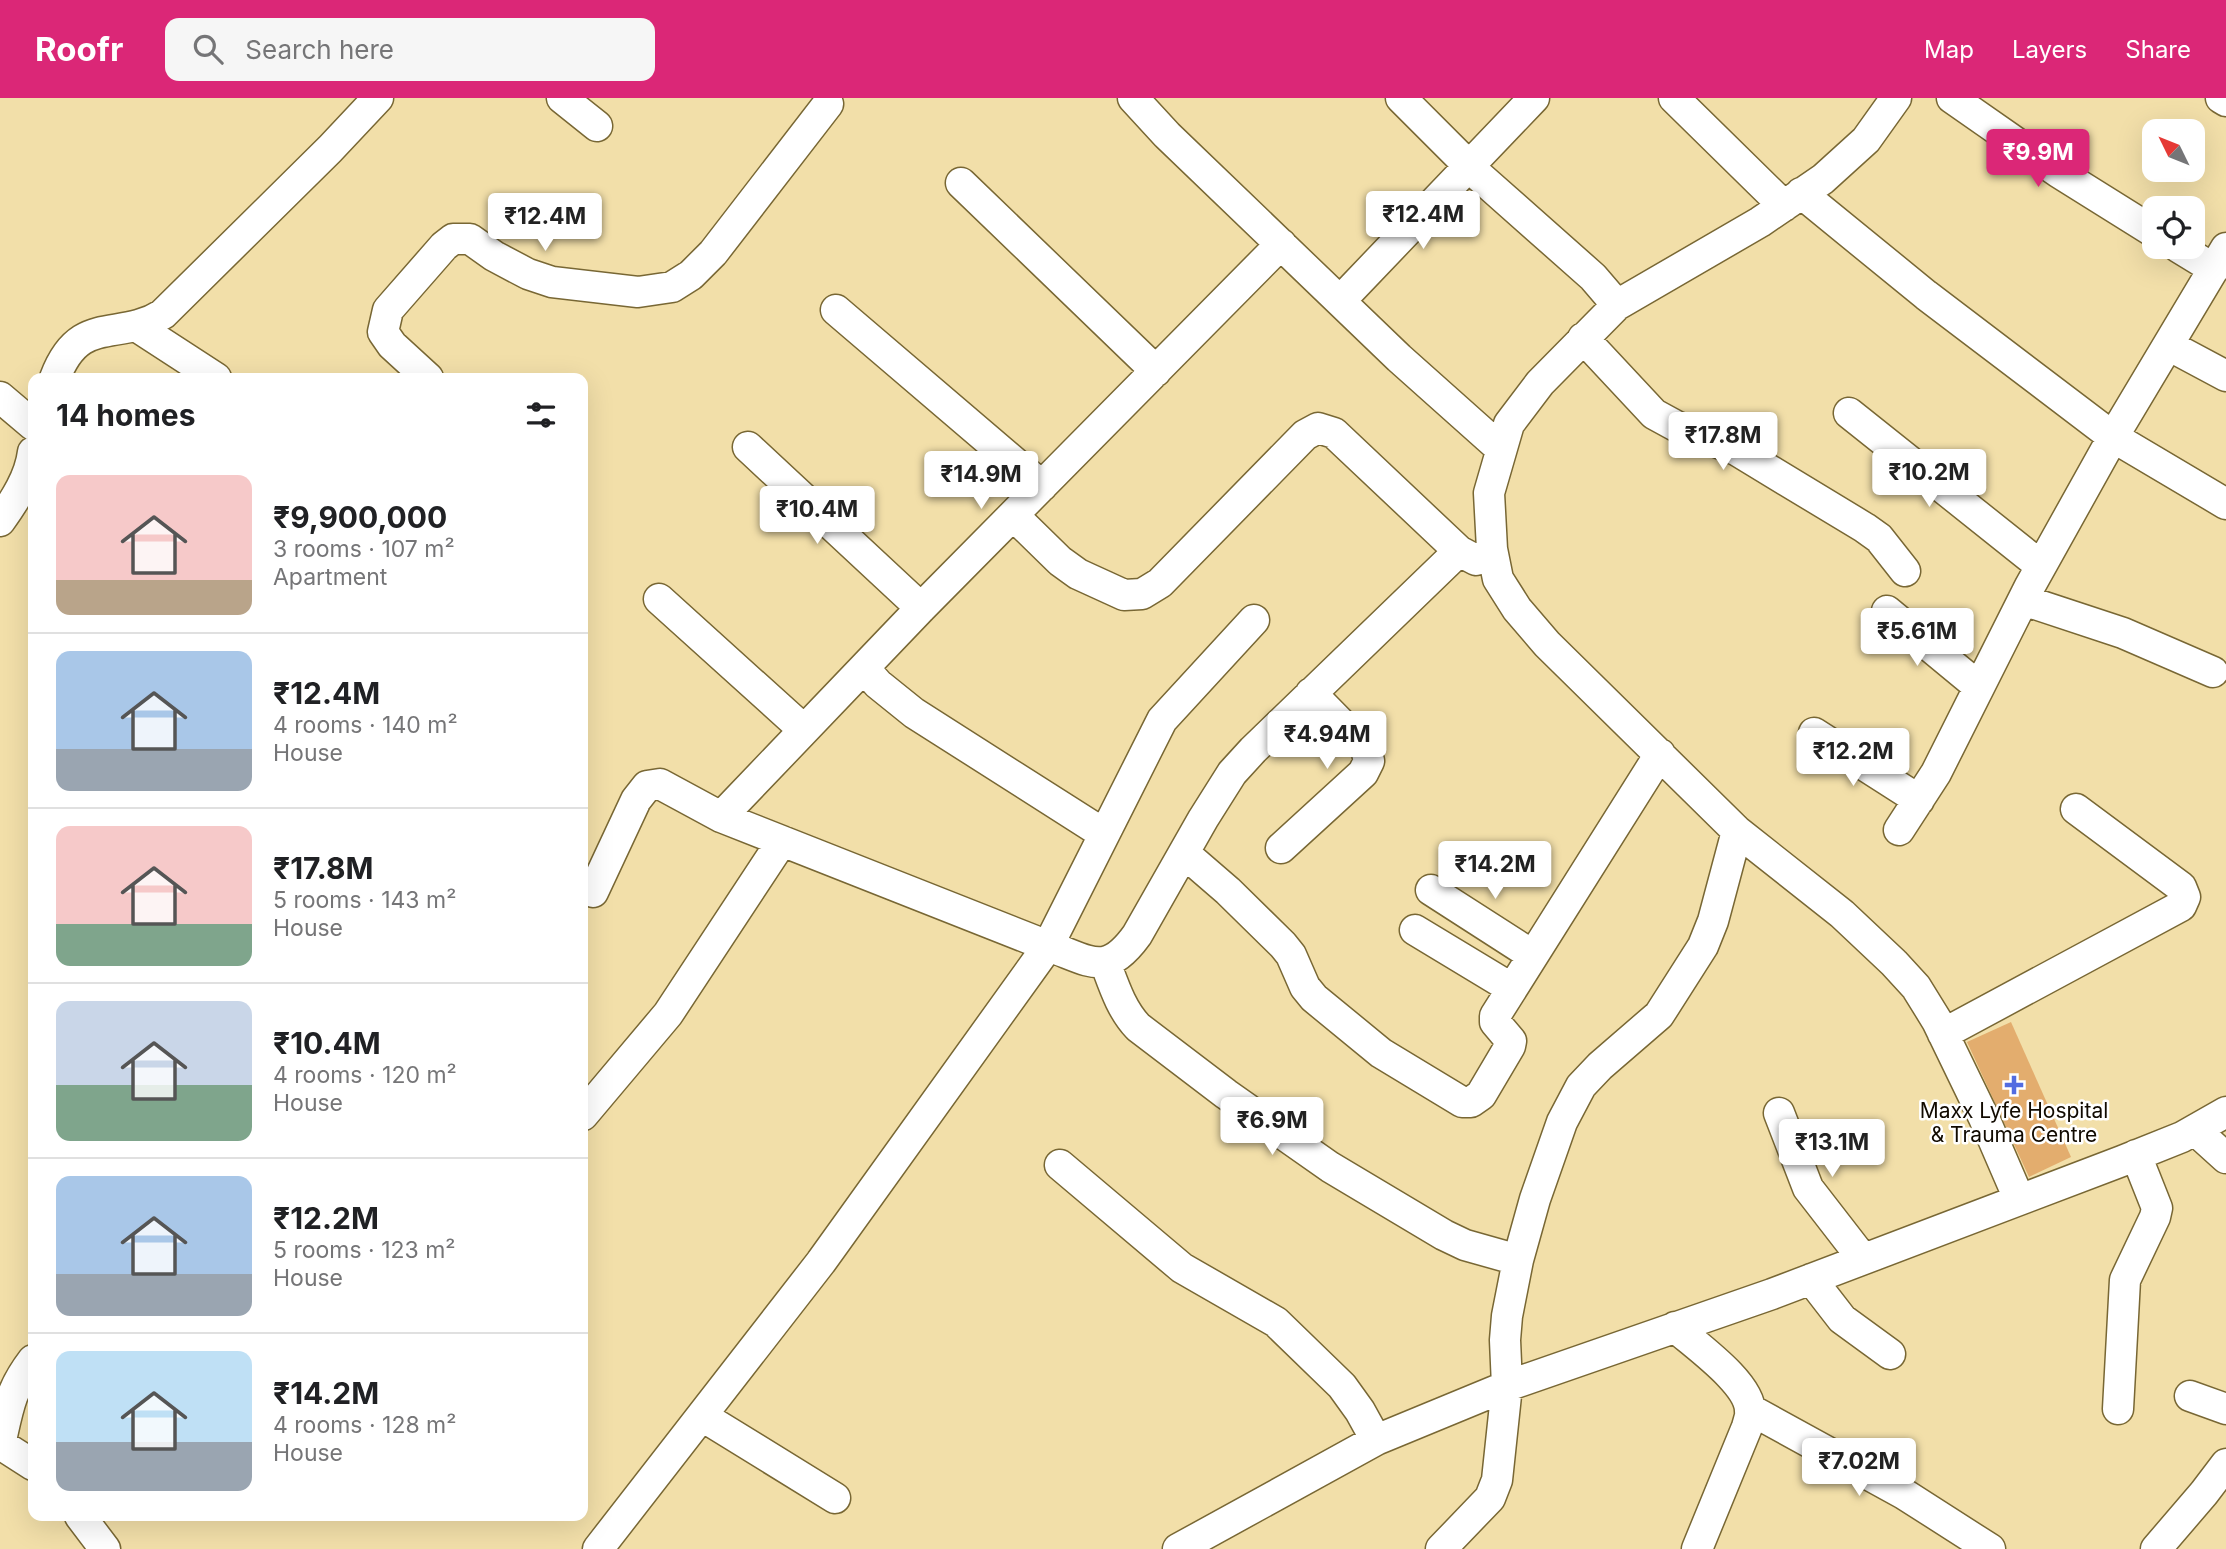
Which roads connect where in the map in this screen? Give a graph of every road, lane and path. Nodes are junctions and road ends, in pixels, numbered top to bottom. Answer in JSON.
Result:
{"nodes":[{"id":1,"x":377,"y":98,"type":"edge"},
{"id":2,"x":562,"y":98,"type":"edge"},
{"id":3,"x":1133,"y":98,"type":"edge"},
{"id":4,"x":1401,"y":98,"type":"edge"},
{"id":5,"x":1534,"y":98,"type":"edge"},
{"id":6,"x":1674,"y":98,"type":"edge"},
{"id":7,"x":1896,"y":98,"type":"edge"},
{"id":8,"x":1952,"y":98,"type":"edge"},
{"id":9,"x":2221,"y":98,"type":"edge"},
{"id":10,"x":833,"y":100,"type":"edge"},
{"id":11,"x":2226,"y":101,"type":"edge"},
{"id":12,"x":597,"y":126,"type":"dead end"},
{"id":13,"x":1469,"y":166,"type":"junction"},
{"id":14,"x":961,"y":183,"type":"dead end"},
{"id":15,"x":1792,"y":200,"type":"junction"},
{"id":16,"x":2142,"y":224,"type":"edge"},
{"id":17,"x":1281,"y":244,"type":"junction"},
{"id":18,"x":2220,"y":259,"type":"edge"},
{"id":19,"x":1340,"y":301,"type":"junction"},
{"id":20,"x":1617,"y":305,"type":"junction"},
{"id":21,"x":836,"y":310,"type":"dead end"},
{"id":22,"x":136,"y":326,"type":"junction"},
{"id":23,"x":1583,"y":338,"type":"junction"},
{"id":24,"x":2168,"y":345,"type":"junction"},
{"id":25,"x":1156,"y":371,"type":"junction"},
{"id":26,"x":57,"y":373,"type":"edge"},
{"id":27,"x":208,"y":373,"type":"edge"},
{"id":28,"x":423,"y":373,"type":"edge"},
{"id":29,"x":2226,"y":376,"type":"edge"},
{"id":30,"x":0,"y":397,"type":"edge"},
{"id":31,"x":1849,"y":413,"type":"dead end"},
{"id":32,"x":28,"y":421,"type":"edge"},
{"id":33,"x":2113,"y":437,"type":"junction"},
{"id":34,"x":748,"y":447,"type":"dead end"},
{"id":35,"x":1502,"y":449,"type":"junction"},
{"id":36,"x":28,"y":471,"type":"edge"},
{"id":37,"x":1042,"y":486,"type":"junction"},
{"id":38,"x":2226,"y":504,"type":"edge"},
{"id":39,"x":3,"y":511,"type":"edge"},
{"id":40,"x":1013,"y":515,"type":"junction"},
{"id":41,"x":1460,"y":551,"type":"junction"},
{"id":42,"x":2041,"y":566,"type":"junction"},
{"id":43,"x":1496,"y":569,"type":"junction"},
{"id":44,"x":1905,"y":571,"type":"dead end"},
{"id":45,"x":659,"y":599,"type":"dead end"},
{"id":46,"x":2023,"y":600,"type":"junction"},
{"id":47,"x":921,"y":608,"type":"junction"},
{"id":48,"x":1887,"y":611,"type":"dead end"},
{"id":49,"x":1254,"y":620,"type":"dead end"},
{"id":50,"x":864,"y":668,"type":"junction"},
{"id":51,"x":2213,"y":672,"type":"dead end"},
{"id":52,"x":1979,"y":687,"type":"junction"},
{"id":53,"x":1311,"y":693,"type":"junction"},
{"id":54,"x":804,"y":730,"type":"junction"},
{"id":55,"x":1814,"y":733,"type":"dead end"},
{"id":56,"x":1660,"y":754,"type":"junction"},
{"id":57,"x":1919,"y":800,"type":"junction"},
{"id":58,"x":2076,"y":810,"type":"dead end"},
{"id":59,"x":721,"y":817,"type":"junction"},
{"id":60,"x":1899,"y":830,"type":"dead end"},
{"id":61,"x":1737,"y":831,"type":"junction"},
{"id":62,"x":1104,"y":834,"type":"junction"},
{"id":63,"x":782,"y":841,"type":"junction"},
{"id":64,"x":1281,"y":848,"type":"dead end"},
{"id":65,"x":1184,"y":853,"type":"junction"},
{"id":66,"x":1431,"y":890,"type":"dead end"},
{"id":67,"x":593,"y":892,"type":"dead end"},
{"id":68,"x":1415,"y":930,"type":"dead end"},
{"id":69,"x":1048,"y":946,"type":"junction"},
{"id":70,"x":1532,"y":955,"type":"junction"},
{"id":71,"x":1105,"y":962,"type":"junction"},
{"id":72,"x":1511,"y":988,"type":"junction"},
{"id":73,"x":1944,"y":1034,"type":"junction"},
{"id":74,"x":588,"y":1109,"type":"edge"},
{"id":75,"x":2226,"y":1112,"type":"edge"},
{"id":76,"x":1779,"y":1113,"type":"dead end"},
{"id":77,"x":2195,"y":1130,"type":"junction"},
{"id":78,"x":2136,"y":1156,"type":"junction"},
{"id":79,"x":2226,"y":1158,"type":"edge"},
{"id":80,"x":1060,"y":1165,"type":"dead end"},
{"id":81,"x":2019,"y":1199,"type":"junction"},
{"id":82,"x":1863,"y":1259,"type":"junction"},
{"id":83,"x":1518,"y":1260,"type":"junction"},
{"id":84,"x":1811,"y":1279,"type":"junction"},
{"id":85,"x":1675,"y":1327,"type":"junction"},
{"id":86,"x":1890,"y":1354,"type":"dead end"},
{"id":87,"x":28,"y":1367,"type":"edge"},
{"id":88,"x":1507,"y":1386,"type":"junction"},
{"id":89,"x":2190,"y":1396,"type":"dead end"},
{"id":90,"x":2118,"y":1409,"type":"dead end"},
{"id":91,"x":2226,"y":1409,"type":"edge"},
{"id":92,"x":1751,"y":1410,"type":"junction"},
{"id":93,"x":702,"y":1416,"type":"junction"},
{"id":94,"x":1376,"y":1440,"type":"junction"},
{"id":95,"x":0,"y":1445,"type":"edge"},
{"id":96,"x":28,"y":1462,"type":"edge"},
{"id":97,"x":2226,"y":1464,"type":"edge"},
{"id":98,"x":835,"y":1498,"type":"dead end"},
{"id":99,"x":84,"y":1521,"type":"edge"},
{"id":100,"x":1949,"y":1538,"type":"edge"},
{"id":101,"x":105,"y":1549,"type":"edge"},
{"id":102,"x":598,"y":1549,"type":"edge"},
{"id":103,"x":1178,"y":1549,"type":"edge"},
{"id":104,"x":1441,"y":1549,"type":"edge"},
{"id":105,"x":1697,"y":1549,"type":"edge"},
{"id":106,"x":1990,"y":1549,"type":"edge"},
{"id":107,"x":2156,"y":1549,"type":"edge"}],
"edges":[{"from":1,"to":22,"type":"street"},
{"from":2,"to":12,"type":"street"},
{"from":3,"to":17,"type":"street"},
{"from":4,"to":13,"type":"street"},
{"from":5,"to":13,"type":"street"},
{"from":6,"to":15,"type":"street"},
{"from":7,"to":15,"type":"street"},
{"from":8,"to":16,"type":"street"},
{"from":9,"to":11,"type":"street"},
{"from":10,"to":28,"type":"street"},
{"from":13,"to":19,"type":"street"},
{"from":13,"to":20,"type":"street"},
{"from":14,"to":25,"type":"street"},
{"from":15,"to":20,"type":"street"},
{"from":15,"to":33,"type":"street"},
{"from":17,"to":19,"type":"street"},
{"from":17,"to":25,"type":"street"},
{"from":18,"to":24,"type":"street"},
{"from":19,"to":35,"type":"street"},
{"from":20,"to":23,"type":"street"},
{"from":21,"to":37,"type":"street"},
{"from":22,"to":26,"type":"street"},
{"from":22,"to":27,"type":"street"},
{"from":23,"to":35,"type":"street"},
{"from":23,"to":44,"type":"street"},
{"from":24,"to":29,"type":"street"},
{"from":24,"to":33,"type":"street"},
{"from":25,"to":37,"type":"street"},
{"from":30,"to":32,"type":"street"},
{"from":31,"to":42,"type":"street"},
{"from":33,"to":38,"type":"street"},
{"from":33,"to":42,"type":"street"},
{"from":34,"to":47,"type":"street"},
{"from":35,"to":43,"type":"street"},
{"from":36,"to":39,"type":"street"},
{"from":37,"to":40,"type":"street"},
{"from":40,"to":41,"type":"street"},
{"from":40,"to":47,"type":"street"},
{"from":41,"to":43,"type":"street"},
{"from":41,"to":53,"type":"street"},
{"from":42,"to":46,"type":"street"},
{"from":43,"to":56,"type":"street"},
{"from":45,"to":54,"type":"street"},
{"from":46,"to":51,"type":"street"},
{"from":46,"to":52,"type":"street"},
{"from":47,"to":50,"type":"street"},
{"from":48,"to":52,"type":"street"},
{"from":49,"to":62,"type":"street"},
{"from":50,"to":54,"type":"street"},
{"from":50,"to":62,"type":"street"},
{"from":52,"to":57,"type":"street"},
{"from":53,"to":64,"type":"street"},
{"from":53,"to":65,"type":"street"},
{"from":54,"to":59,"type":"street"},
{"from":55,"to":57,"type":"street"},
{"from":56,"to":61,"type":"street"},
{"from":56,"to":70,"type":"street"},
{"from":57,"to":60,"type":"street"},
{"from":58,"to":73,"type":"street"},
{"from":59,"to":63,"type":"street"},
{"from":59,"to":67,"type":"street"},
{"from":61,"to":73,"type":"street"},
{"from":61,"to":83,"type":"street"},
{"from":62,"to":69,"type":"street"},
{"from":63,"to":69,"type":"street"},
{"from":63,"to":74,"type":"street"},
{"from":65,"to":71,"type":"street"},
{"from":65,"to":72,"type":"street"},
{"from":66,"to":70,"type":"street"},
{"from":68,"to":72,"type":"street"},
{"from":69,"to":71,"type":"street"},
{"from":69,"to":93,"type":"street"},
{"from":70,"to":72,"type":"street"},
{"from":71,"to":83,"type":"street"},
{"from":73,"to":81,"type":"street"},
{"from":75,"to":77,"type":"street"},
{"from":76,"to":82,"type":"street"},
{"from":77,"to":78,"type":"street"},
{"from":77,"to":79,"type":"street"},
{"from":78,"to":81,"type":"street"},
{"from":78,"to":90,"type":"street"},
{"from":80,"to":94,"type":"street"},
{"from":81,"to":82,"type":"street"},
{"from":82,"to":84,"type":"street"},
{"from":83,"to":88,"type":"street"},
{"from":84,"to":85,"type":"street"},
{"from":84,"to":86,"type":"street"},
{"from":85,"to":88,"type":"street"},
{"from":85,"to":92,"type":"street"},
{"from":87,"to":95,"type":"street"},
{"from":88,"to":94,"type":"street"},
{"from":88,"to":104,"type":"street"},
{"from":89,"to":91,"type":"street"},
{"from":92,"to":100,"type":"street"},
{"from":92,"to":105,"type":"street"},
{"from":93,"to":98,"type":"street"},
{"from":93,"to":102,"type":"street"},
{"from":94,"to":103,"type":"street"},
{"from":95,"to":96,"type":"street"},
{"from":97,"to":107,"type":"street"},
{"from":99,"to":101,"type":"street"},
{"from":100,"to":106,"type":"street"}]}
